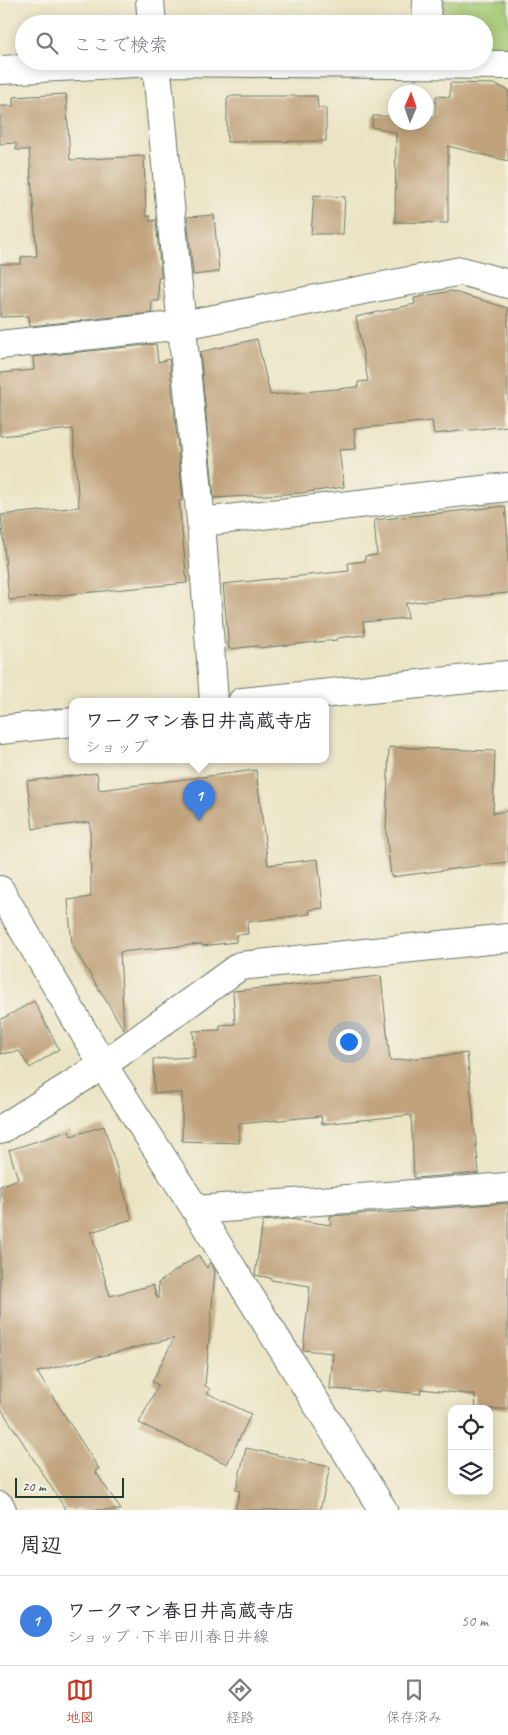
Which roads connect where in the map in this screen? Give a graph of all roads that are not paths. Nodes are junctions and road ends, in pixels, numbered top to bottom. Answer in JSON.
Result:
{"nodes":[{"id":1,"x":150,"y":0,"type":"edge"},
{"id":2,"x":427,"y":0,"type":"edge"},
{"id":3,"x":151,"y":15,"type":"edge"},
{"id":4,"x":426,"y":15,"type":"edge"},
{"id":5,"x":493,"y":65,"type":"edge"},
{"id":6,"x":508,"y":65,"type":"edge"},
{"id":7,"x":15,"y":69,"type":"edge"},
{"id":8,"x":0,"y":70,"type":"edge"},
{"id":9,"x":157,"y":70,"type":"edge"},
{"id":10,"x":508,"y":284,"type":"edge"},
{"id":11,"x":183,"y":325,"type":"junction"},
{"id":12,"x":0,"y":345,"type":"edge"},
{"id":13,"x":508,"y":487,"type":"edge"},
{"id":14,"x":201,"y":522,"type":"junction"},
{"id":15,"x":508,"y":674,"type":"edge"},
{"id":16,"x":214,"y":698,"type":"edge"},
{"id":17,"x":280,"y":698,"type":"edge"},
{"id":18,"x":69,"y":722,"type":"edge"},
{"id":19,"x":0,"y":730,"type":"edge"},
{"id":20,"x":0,"y":890,"type":"edge"},
{"id":21,"x":508,"y":938,"type":"edge"},
{"id":22,"x":103,"y":1066,"type":"junction"},
{"id":23,"x":0,"y":1130,"type":"edge"},
{"id":24,"x":508,"y":1187,"type":"edge"},
{"id":25,"x":196,"y":1210,"type":"junction"},
{"id":26,"x":0,"y":1506,"type":"edge"},
{"id":27,"x":2,"y":1510,"type":"edge"},
{"id":28,"x":383,"y":1510,"type":"edge"}],
"edges":[{"from":1,"to":3,"type":"street"},
{"from":2,"to":4,"type":"street"},
{"from":5,"to":6,"type":"street"},
{"from":7,"to":8,"type":"street"},
{"from":9,"to":11,"type":"street"},
{"from":10,"to":11,"type":"street"},
{"from":11,"to":12,"type":"street"},
{"from":11,"to":14,"type":"street"},
{"from":13,"to":14,"type":"street"},
{"from":14,"to":16,"type":"street"},
{"from":15,"to":17,"type":"street"},
{"from":18,"to":19,"type":"street"},
{"from":20,"to":22,"type":"street"},
{"from":21,"to":22,"type":"street"},
{"from":22,"to":23,"type":"street"},
{"from":22,"to":25,"type":"street"},
{"from":24,"to":25,"type":"street"},
{"from":25,"to":28,"type":"street"},
{"from":26,"to":27,"type":"street"}]}
